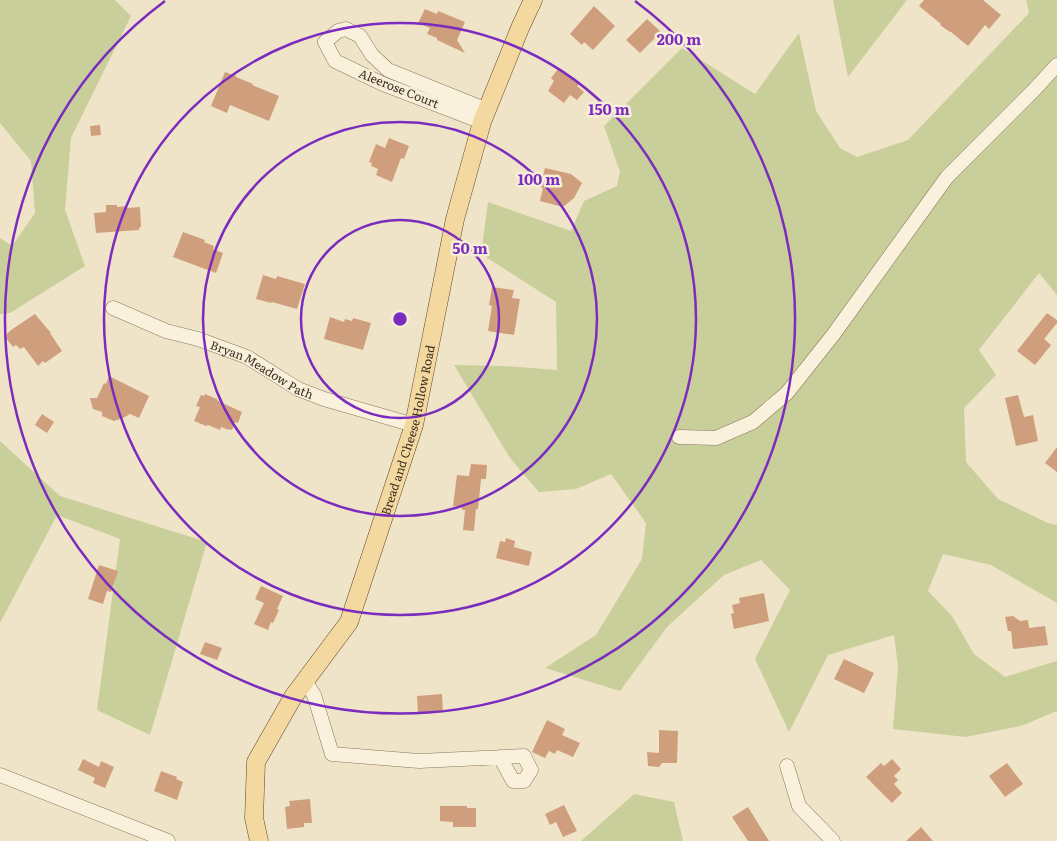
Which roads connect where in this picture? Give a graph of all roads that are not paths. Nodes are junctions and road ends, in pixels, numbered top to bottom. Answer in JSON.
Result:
{"nodes":[{"id":1,"x":533,"y":0,"type":"edge"},
{"id":2,"x":1057,"y":65,"type":"edge"},
{"id":3,"x":485,"y":116,"type":"junction"},
{"id":4,"x":113,"y":308,"type":"dead end"},
{"id":5,"x":414,"y":425,"type":"junction"},
{"id":6,"x":679,"y":437,"type":"dead end"},
{"id":7,"x":305,"y":681,"type":"junction"},
{"id":8,"x":500,"y":757,"type":"dead end"},
{"id":9,"x":787,"y":766,"type":"dead end"},
{"id":10,"x":0,"y":775,"type":"edge"},
{"id":11,"x":168,"y":841,"type":"edge"},
{"id":12,"x":259,"y":841,"type":"edge"},
{"id":13,"x":832,"y":841,"type":"edge"}],
"edges":[{"from":1,"to":3,"type":"main road","name":"Bread and Cheese Hollow Road"},
{"from":2,"to":6,"type":"street"},
{"from":3,"to":3,"type":"street","name":"Aleerose Court"},
{"from":3,"to":5,"type":"main road","name":"Bread and Cheese Hollow Road"},
{"from":4,"to":5,"type":"street","name":"Bryan Meadow Path"},
{"from":5,"to":7,"type":"main road","name":"Bread and Cheese Hollow Road"},
{"from":7,"to":8,"type":"street"},
{"from":7,"to":12,"type":"main road","name":"Bread and Cheese Hollow Road"},
{"from":9,"to":13,"type":"street"},
{"from":10,"to":11,"type":"street"}]}
